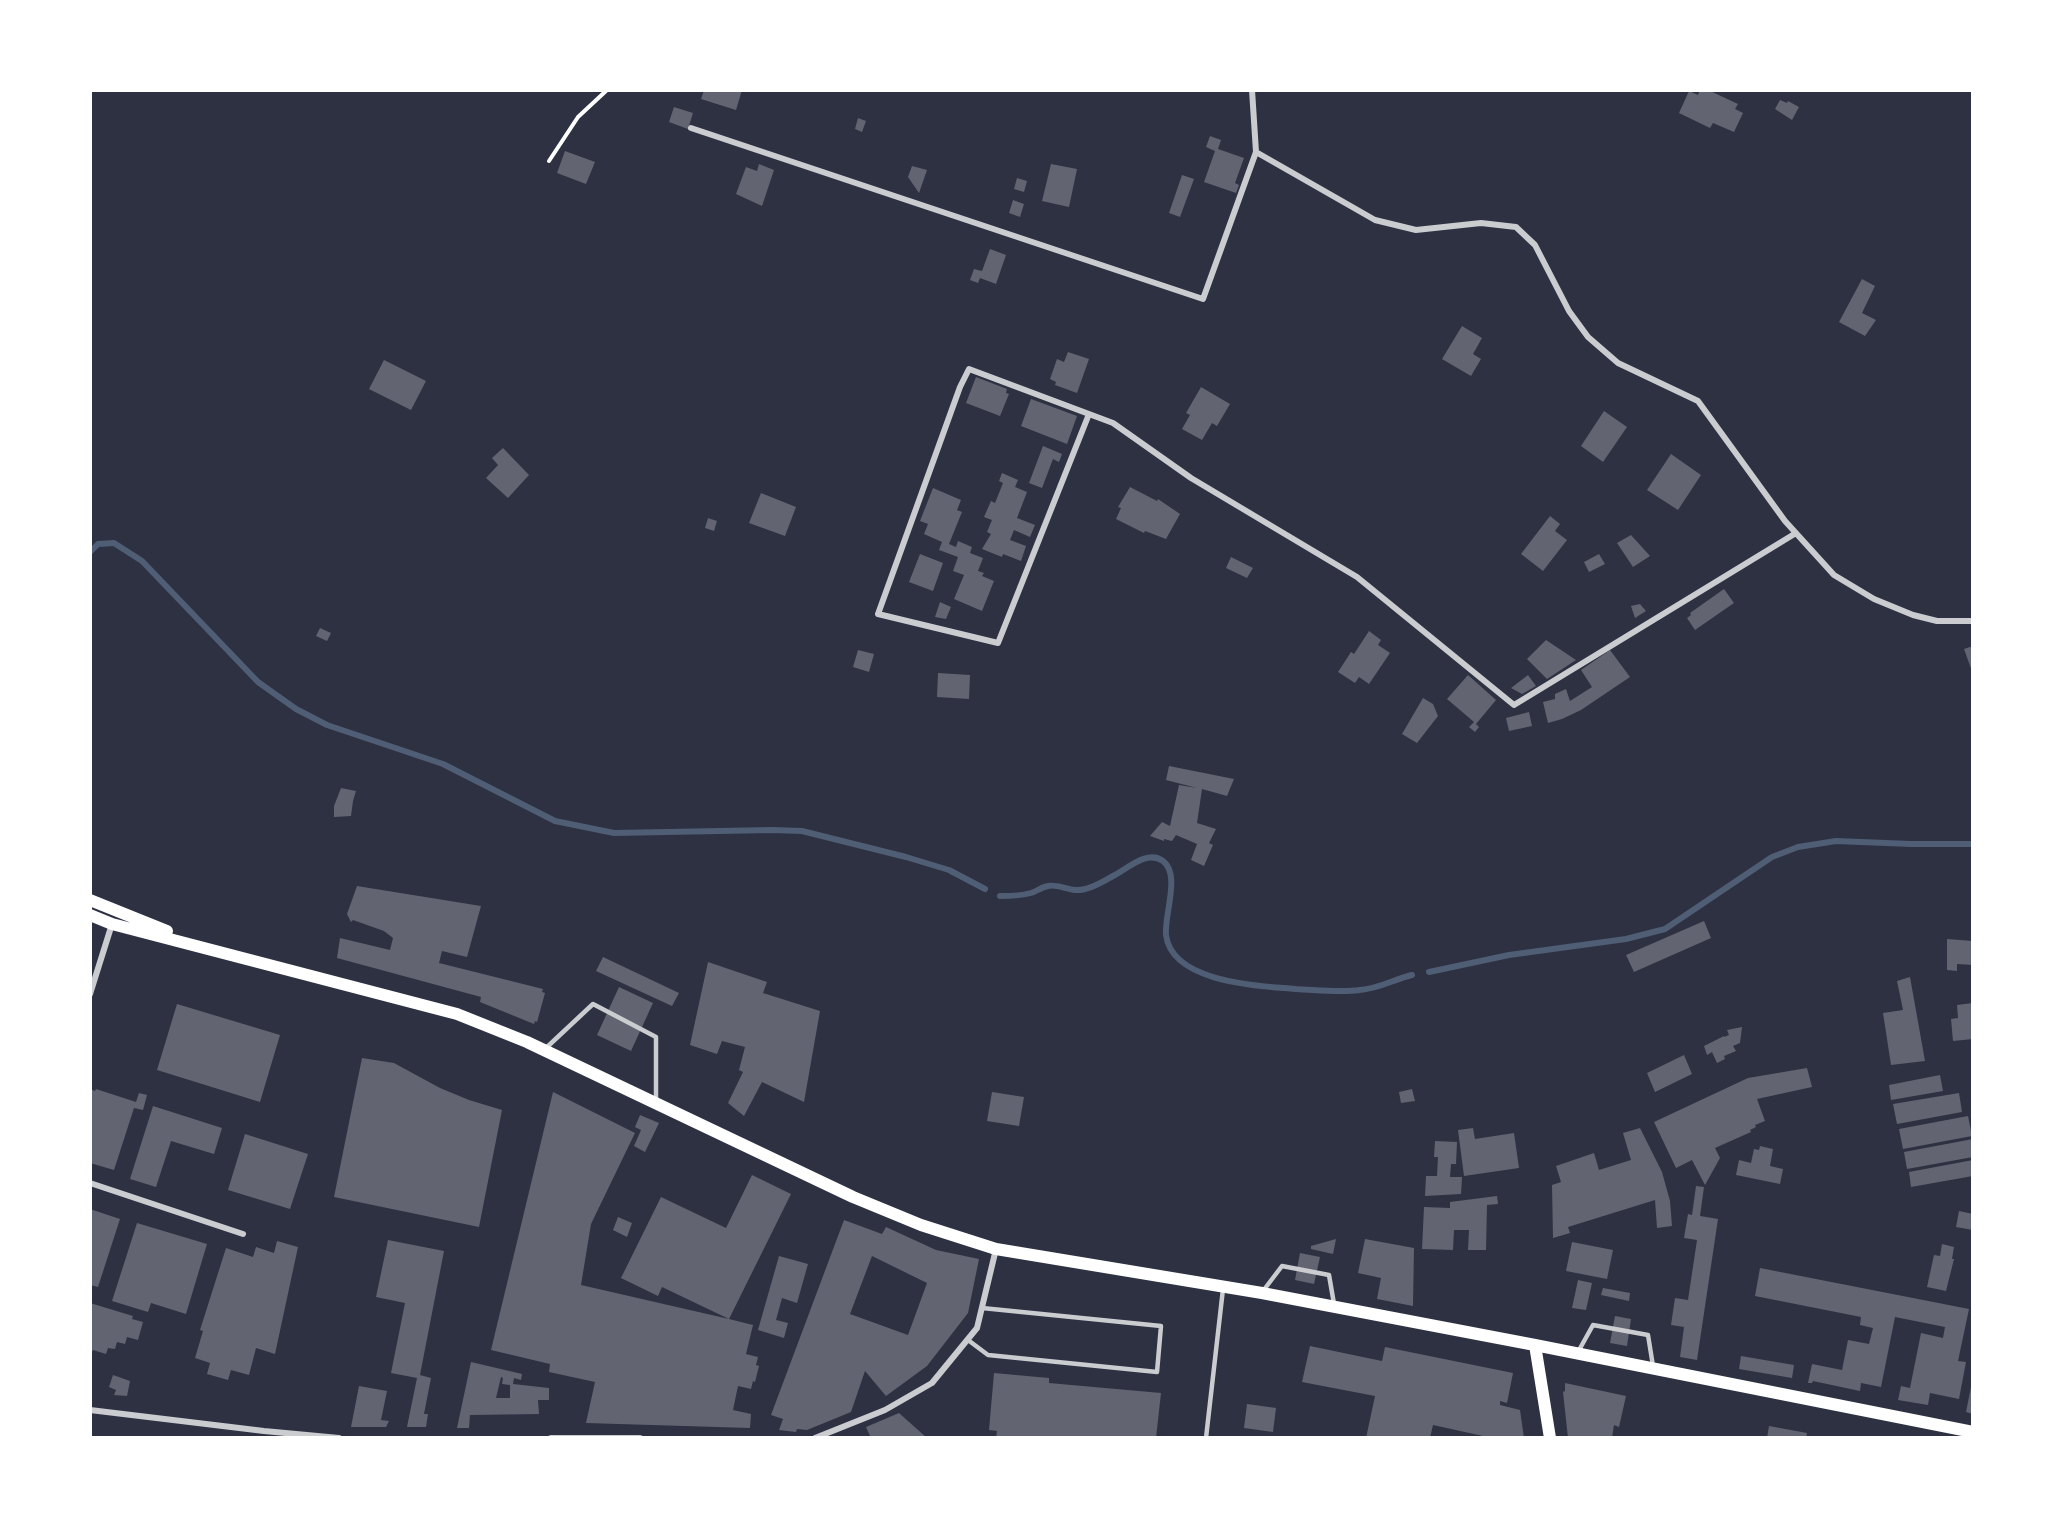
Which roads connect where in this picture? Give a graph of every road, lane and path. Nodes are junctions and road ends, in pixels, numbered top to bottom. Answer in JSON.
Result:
{"nodes":[{"id":1,"x":607,"y":90,"type":"edge"},
{"id":2,"x":1252,"y":90,"type":"edge"},
{"id":3,"x":691,"y":128,"type":"dead end"},
{"id":4,"x":1256,"y":152,"type":"junction"},
{"id":5,"x":549,"y":160,"type":"dead end"},
{"id":6,"x":1089,"y":414,"type":"junction"},
{"id":7,"x":1796,"y":533,"type":"junction"},
{"id":8,"x":1973,"y":621,"type":"edge"},
{"id":9,"x":90,"y":900,"type":"edge"},
{"id":10,"x":90,"y":915,"type":"edge"},
{"id":11,"x":112,"y":924,"type":"junction"},
{"id":12,"x":213,"y":950,"type":"junction"},
{"id":13,"x":90,"y":994,"type":"edge"},
{"id":14,"x":543,"y":1050,"type":"junction"},
{"id":15,"x":656,"y":1103,"type":"junction"},
{"id":16,"x":90,"y":1183,"type":"edge"},
{"id":17,"x":243,"y":1234,"type":"dead end"},
{"id":18,"x":996,"y":1249,"type":"junction"},
{"id":19,"x":1223,"y":1286,"type":"junction"},
{"id":20,"x":1262,"y":1293,"type":"junction"},
{"id":21,"x":1335,"y":1307,"type":"junction"},
{"id":22,"x":982,"y":1308,"type":"junction"},
{"id":23,"x":968,"y":1340,"type":"junction"},
{"id":24,"x":1535,"y":1345,"type":"junction"},
{"id":25,"x":1577,"y":1353,"type":"junction"},
{"id":26,"x":1654,"y":1368,"type":"junction"},
{"id":27,"x":90,"y":1410,"type":"edge"},
{"id":28,"x":1973,"y":1432,"type":"edge"},
{"id":29,"x":339,"y":1438,"type":"edge"},
{"id":30,"x":551,"y":1438,"type":"edge"},
{"id":31,"x":640,"y":1438,"type":"edge"},
{"id":32,"x":815,"y":1438,"type":"edge"},
{"id":33,"x":1206,"y":1438,"type":"edge"},
{"id":34,"x":1550,"y":1438,"type":"edge"}],
"edges":[{"from":1,"to":5,"type":"path"},
{"from":2,"to":4,"type":"street"},
{"from":3,"to":4,"type":"street"},
{"from":4,"to":7,"type":"street"},
{"from":6,"to":6,"type":"street"},
{"from":6,"to":7,"type":"street"},
{"from":7,"to":8,"type":"street"},
{"from":9,"to":12,"type":"main road"},
{"from":10,"to":11,"type":"main road"},
{"from":11,"to":12,"type":"main road"},
{"from":11,"to":13,"type":"street"},
{"from":12,"to":14,"type":"main road"},
{"from":14,"to":15,"type":"main road"},
{"from":14,"to":15,"type":"lane"},
{"from":15,"to":18,"type":"main road"},
{"from":16,"to":17,"type":"street"},
{"from":18,"to":19,"type":"main road"},
{"from":18,"to":22,"type":"street"},
{"from":19,"to":20,"type":"main road"},
{"from":19,"to":33,"type":"lane"},
{"from":20,"to":21,"type":"main road"},
{"from":20,"to":21,"type":"lane"},
{"from":21,"to":24,"type":"main road"},
{"from":22,"to":23,"type":"street"},
{"from":22,"to":23,"type":"lane"},
{"from":23,"to":32,"type":"street"},
{"from":24,"to":25,"type":"main road"},
{"from":24,"to":34,"type":"main road"},
{"from":25,"to":26,"type":"main road"},
{"from":25,"to":26,"type":"lane"},
{"from":26,"to":28,"type":"main road"},
{"from":27,"to":29,"type":"street"},
{"from":30,"to":31,"type":"street"}]}
